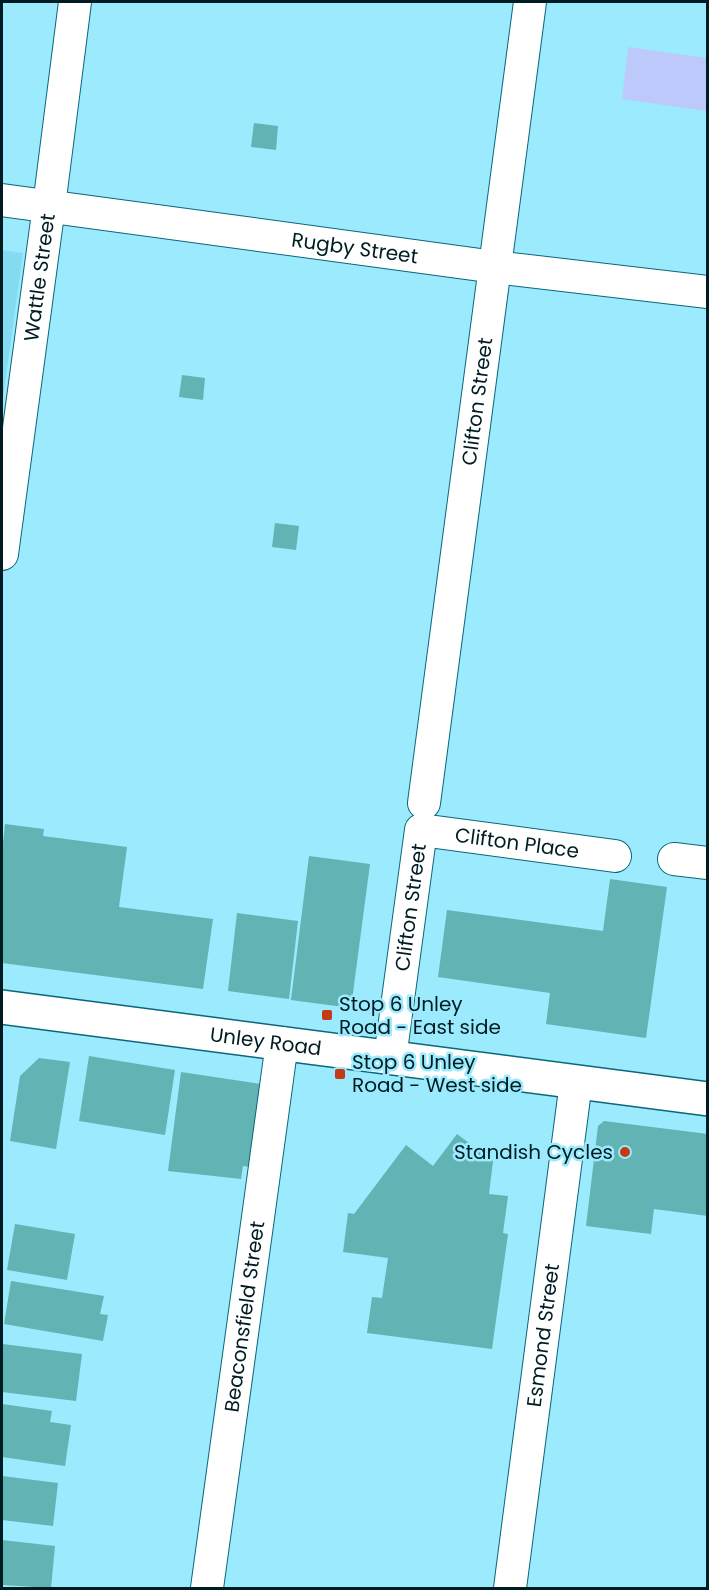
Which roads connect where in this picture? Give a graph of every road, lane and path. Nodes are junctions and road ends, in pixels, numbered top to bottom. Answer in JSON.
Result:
{"nodes":[{"id":1,"x":75,"y":2,"type":"edge"},
{"id":2,"x":530,"y":2,"type":"edge"},
{"id":3,"x":2,"y":200,"type":"edge"},
{"id":4,"x":50,"y":206,"type":"junction"},
{"id":5,"x":495,"y":267,"type":"junction"},
{"id":6,"x":708,"y":292,"type":"edge"},
{"id":7,"x":2,"y":554,"type":"edge"},
{"id":8,"x":422,"y":816,"type":"junction"},
{"id":9,"x":615,"y":856,"type":"dead end"},
{"id":10,"x":674,"y":859,"type":"dead end"},
{"id":11,"x":708,"y":863,"type":"edge"},
{"id":12,"x":2,"y":1007,"type":"edge"},
{"id":13,"x":282,"y":1043,"type":"junction"},
{"id":14,"x":390,"y":1058,"type":"junction"},
{"id":15,"x":576,"y":1082,"type":"junction"},
{"id":16,"x":708,"y":1099,"type":"edge"},
{"id":17,"x":207,"y":1588,"type":"edge"},
{"id":18,"x":510,"y":1588,"type":"edge"}],
"edges":[{"from":1,"to":4,"type":"street","name":"Wattle Street"},
{"from":2,"to":5,"type":"street","name":"Clifton Street"},
{"from":3,"to":4,"type":"street","name":"Rugby Street"},
{"from":4,"to":5,"type":"street","name":"Rugby Street"},
{"from":4,"to":7,"type":"street","name":"Wattle Street"},
{"from":5,"to":6,"type":"street","name":"Rugby Street"},
{"from":5,"to":8,"type":"street","name":"Clifton Street"},
{"from":8,"to":9,"type":"street","name":"Clifton Place"},
{"from":8,"to":14,"type":"street","name":"Clifton Street"},
{"from":10,"to":11,"type":"street"},
{"from":12,"to":13,"type":"main road","name":"Unley Road"},
{"from":13,"to":14,"type":"main road","name":"Unley Road"},
{"from":13,"to":17,"type":"street","name":"Beaconsfield Street"},
{"from":14,"to":15,"type":"main road","name":"Unley Road"},
{"from":15,"to":16,"type":"main road","name":"Unley Road"},
{"from":15,"to":18,"type":"street","name":"Esmond Street"}]}
